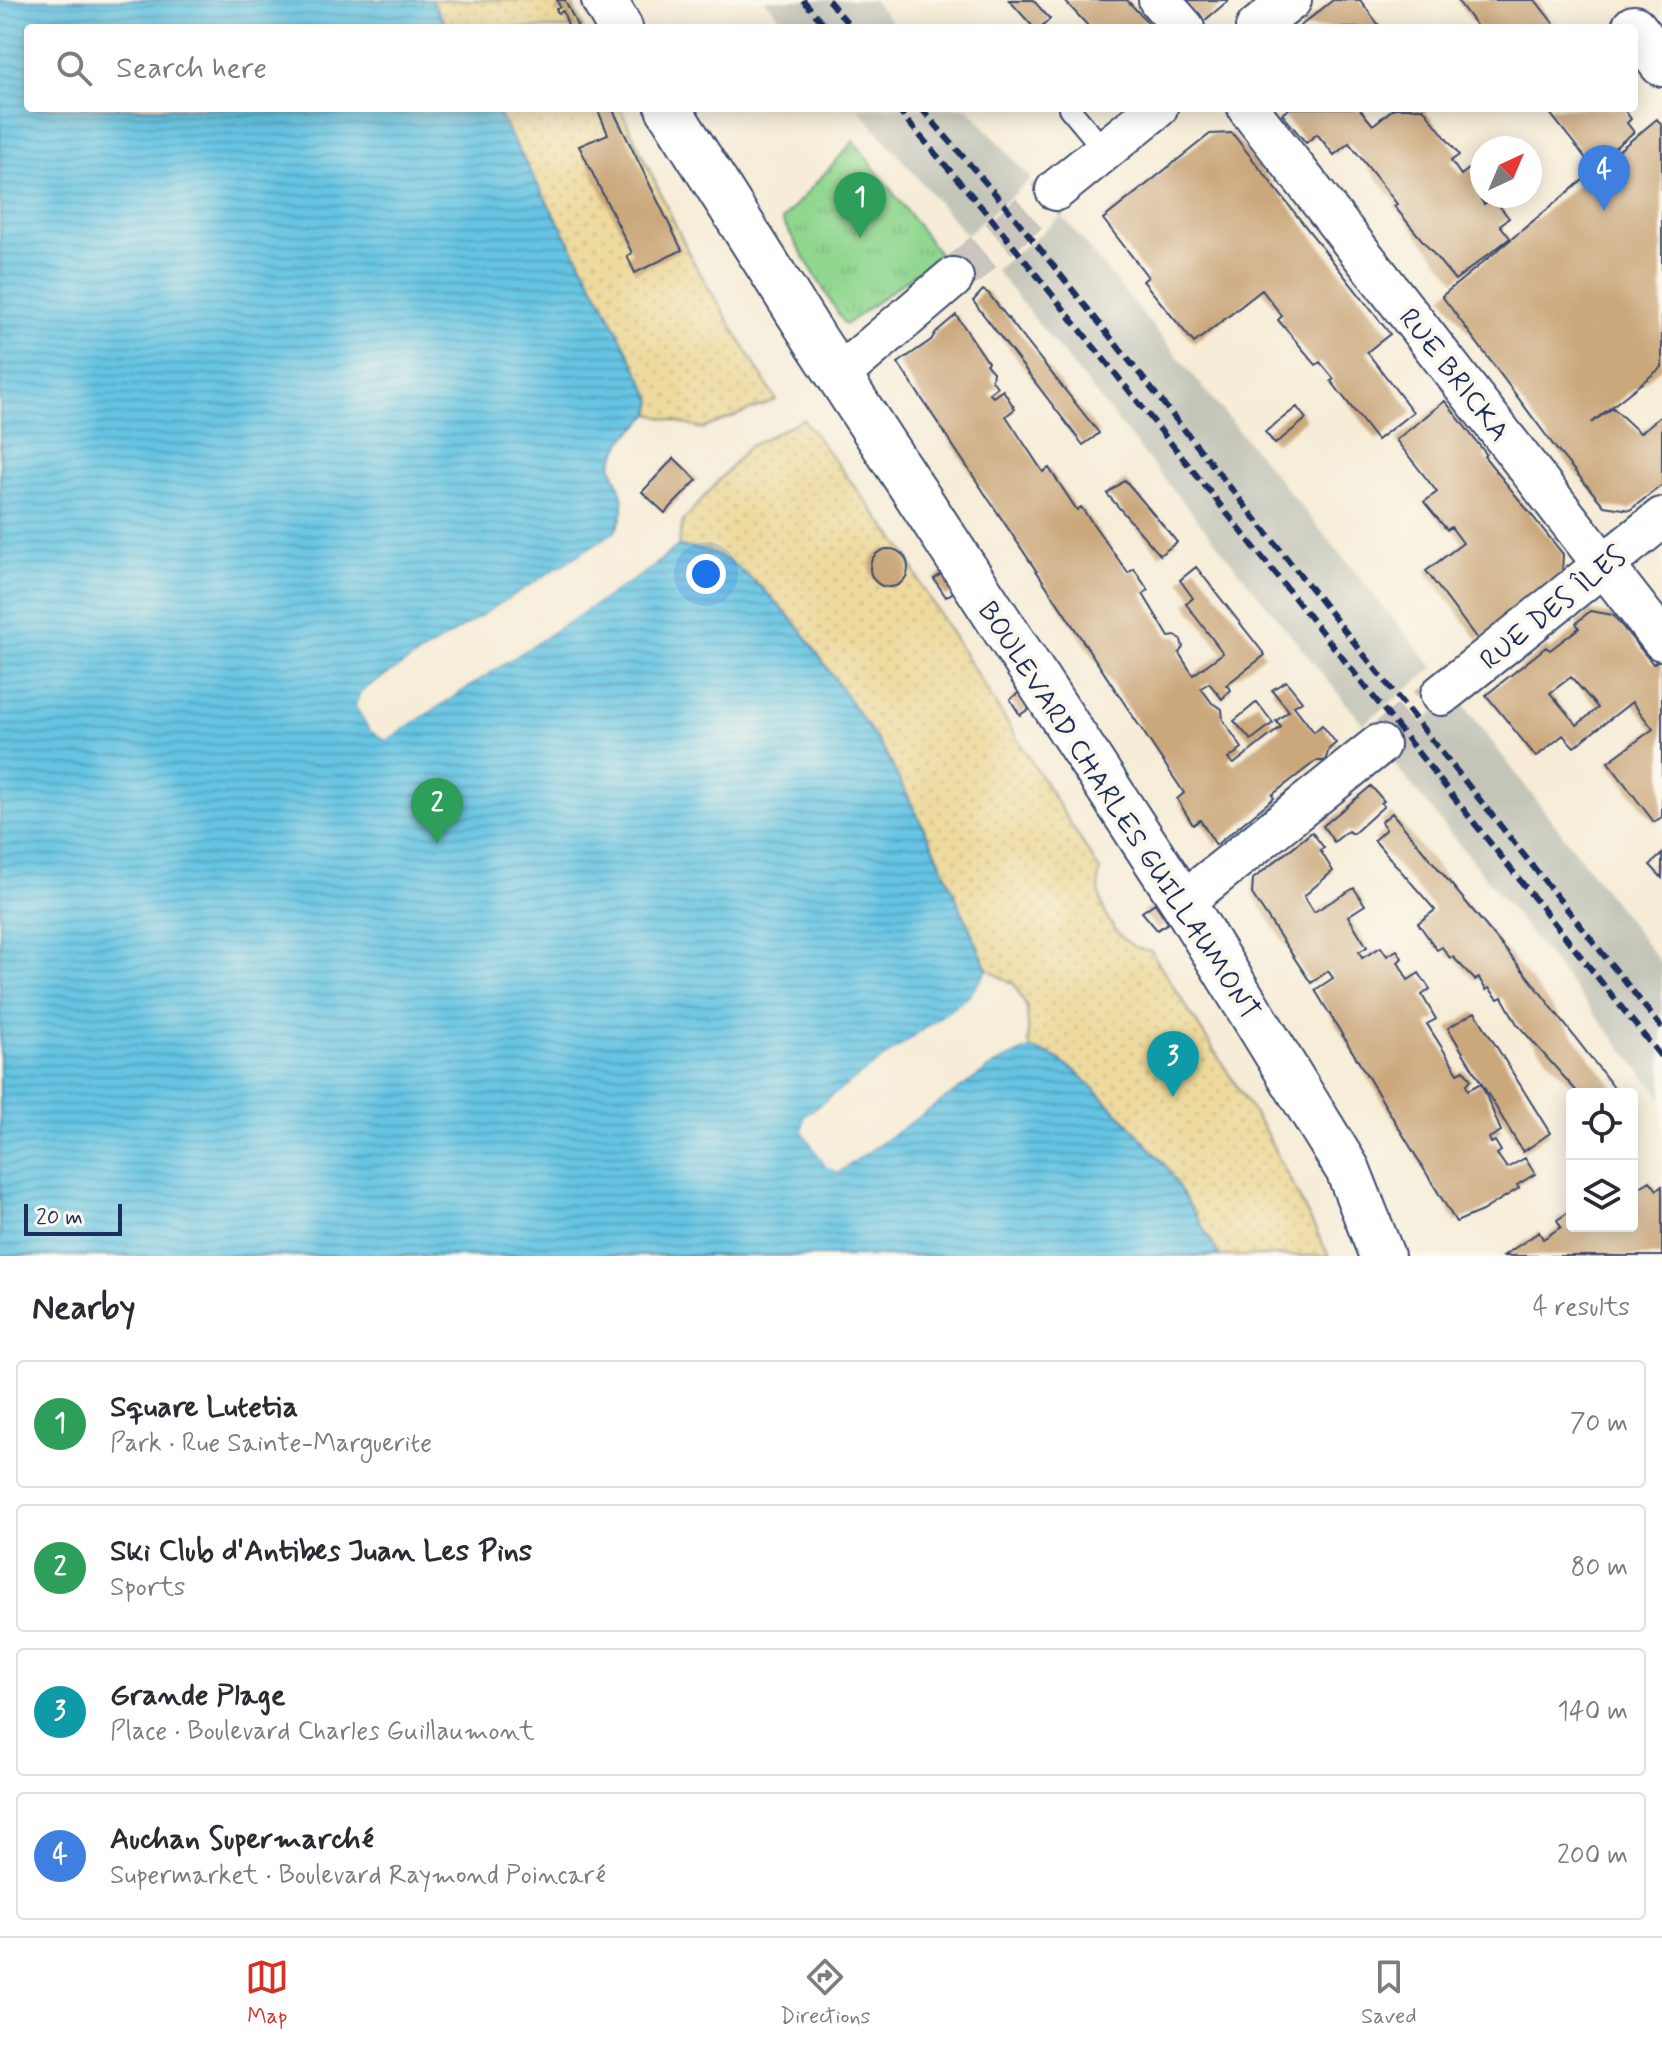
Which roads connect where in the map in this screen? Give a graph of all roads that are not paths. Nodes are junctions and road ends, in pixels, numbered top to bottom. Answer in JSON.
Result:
{"nodes":[{"id":1,"x":604,"y":0,"type":"edge"},
{"id":2,"x":1159,"y":0,"type":"edge"},
{"id":3,"x":1611,"y":0,"type":"edge"},
{"id":4,"x":618,"y":24,"type":"edge"},
{"id":5,"x":1180,"y":24,"type":"edge"},
{"id":6,"x":1631,"y":24,"type":"edge"},
{"id":7,"x":1638,"y":33,"type":"edge"},
{"id":8,"x":1662,"y":64,"type":"edge"},
{"id":9,"x":671,"y":112,"type":"edge"},
{"id":10,"x":1072,"y":112,"type":"edge"},
{"id":11,"x":1152,"y":112,"type":"edge"},
{"id":12,"x":1251,"y":112,"type":"edge"},
{"id":13,"x":1105,"y":151,"type":"junction"},
{"id":14,"x":1056,"y":190,"type":"tunnel mouth"},
{"id":15,"x":953,"y":278,"type":"tunnel mouth"},
{"id":16,"x":839,"y":375,"type":"junction"},
{"id":17,"x":1662,"y":518,"type":"edge"},
{"id":18,"x":1604,"y":565,"type":"junction"},
{"id":19,"x":1662,"y":640,"type":"edge"},
{"id":20,"x":1441,"y":695,"type":"tunnel mouth"},
{"id":21,"x":1379,"y":745,"type":"tunnel mouth"},
{"id":22,"x":1183,"y":902,"type":"junction"},
{"id":23,"x":1382,"y":1256,"type":"edge"}],
"edges":[{"from":1,"to":4,"type":"main road"},
{"from":2,"to":5,"type":"street"},
{"from":3,"to":6,"type":"main road"},
{"from":7,"to":8,"type":"main road"},
{"from":9,"to":16,"type":"main road","name":"BOULEVARD CHARLES GUILLAUMONT"},
{"from":10,"to":13,"type":"lane"},
{"from":11,"to":13,"type":"street"},
{"from":12,"to":18,"type":"street","name":"RUE BRICKA"},
{"from":13,"to":14,"type":"street"},
{"from":15,"to":16,"type":"street"},
{"from":16,"to":22,"type":"main road","name":"BOULEVARD CHARLES GUILLAUMONT"},
{"from":17,"to":18,"type":"street","name":"RUE DES ÎLES"},
{"from":18,"to":19,"type":"street","name":"RUE BRICKA"},
{"from":18,"to":20,"type":"street","name":"RUE DES ÎLES"},
{"from":21,"to":22,"type":"street"},
{"from":22,"to":23,"type":"main road","name":"BOULEVARD CHARLES GUILLAUMONT"}]}
